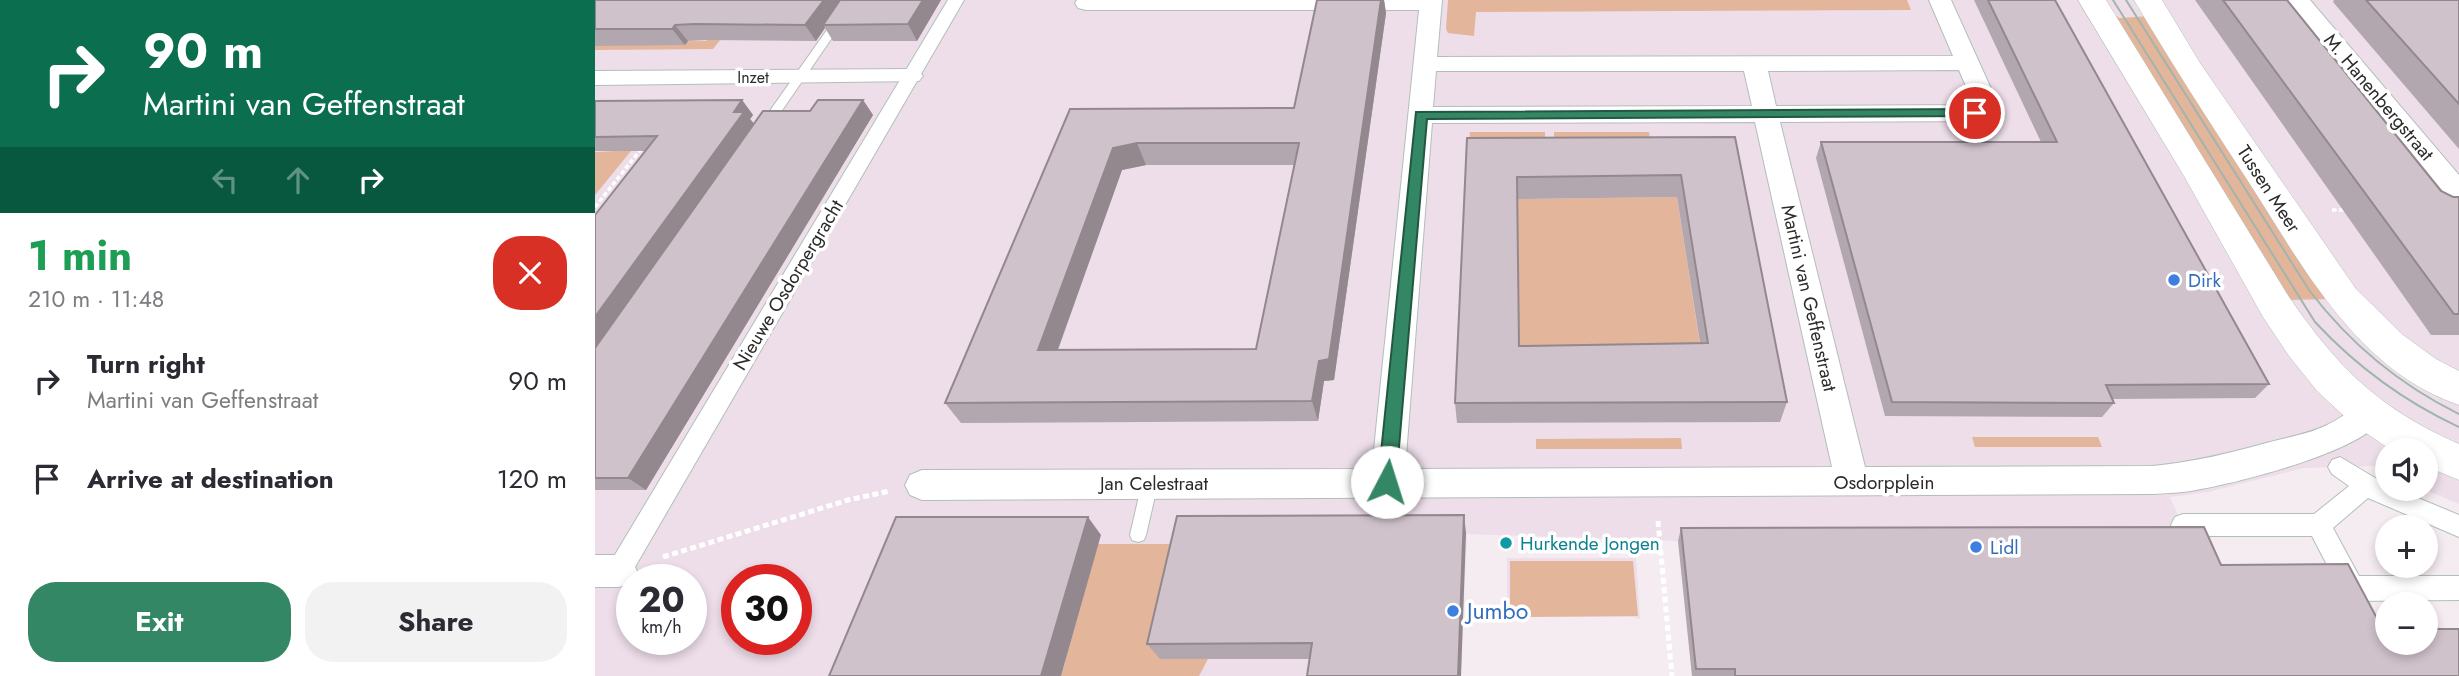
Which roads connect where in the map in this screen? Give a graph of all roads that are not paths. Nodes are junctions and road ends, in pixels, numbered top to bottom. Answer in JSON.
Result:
{"nodes":[{"id":1,"x":853,"y":0,"type":"edge"},
{"id":2,"x":956,"y":0,"type":"edge"},
{"id":3,"x":1940,"y":0,"type":"edge"},
{"id":4,"x":2092,"y":0,"type":"edge"},
{"id":5,"x":2148,"y":0,"type":"edge"},
{"id":6,"x":2298,"y":0,"type":"edge"},
{"id":7,"x":1086,"y":2,"type":"edge"},
{"id":8,"x":1431,"y":2,"type":"edge"},
{"id":9,"x":1754,"y":63,"type":"junction"},
{"id":10,"x":1968,"y":63,"type":"junction"},
{"id":11,"x":1425,"y":64,"type":"junction"},
{"id":12,"x":911,"y":76,"type":"junction"},
{"id":13,"x":800,"y":77,"type":"junction"},
{"id":14,"x":595,"y":78,"type":"edge"},
{"id":15,"x":1766,"y":114,"type":"junction"},
{"id":16,"x":1421,"y":115,"type":"junction"},
{"id":17,"x":757,"y":138,"type":"edge"},
{"id":18,"x":2459,"y":193,"type":"edge"},
{"id":19,"x":2459,"y":389,"type":"edge"},
{"id":20,"x":2369,"y":415,"type":"junction"},
{"id":21,"x":2459,"y":463,"type":"edge"},
{"id":22,"x":2340,"y":467,"type":"dead end"},
{"id":23,"x":1387,"y":482,"type":"junction"},
{"id":24,"x":1852,"y":482,"type":"junction"},
{"id":25,"x":1150,"y":483,"type":"junction"},
{"id":26,"x":922,"y":485,"type":"road end"},
{"id":27,"x":2367,"y":485,"type":"junction"},
{"id":28,"x":2183,"y":525,"type":"edge"},
{"id":29,"x":2319,"y":525,"type":"junction"},
{"id":30,"x":2459,"y":526,"type":"edge"},
{"id":31,"x":1137,"y":535,"type":"dead end"},
{"id":32,"x":607,"y":571,"type":"edge"},
{"id":33,"x":2459,"y":588,"type":"edge"}],
"edges":[{"from":1,"to":13,"type":"lane"},
{"from":2,"to":12,"type":"street","name":"Nieuwe Osdorpergracht"},
{"from":3,"to":10,"type":"street"},
{"from":4,"to":20,"type":"street"},
{"from":5,"to":19,"type":"street","name":"Tussen Meer"},
{"from":6,"to":18,"type":"street","name":"M. Hanenbergstraat"},
{"from":7,"to":8,"type":"street"},
{"from":8,"to":11,"type":"street"},
{"from":9,"to":10,"type":"street"},
{"from":9,"to":11,"type":"street"},
{"from":9,"to":15,"type":"street","name":"Martini van Geffenstraat"},
{"from":10,"to":15,"type":"street"},
{"from":11,"to":16,"type":"street"},
{"from":12,"to":13,"type":"street","name":"Inzet"},
{"from":12,"to":32,"type":"street","name":"Nieuwe Osdorpergracht"},
{"from":13,"to":14,"type":"street","name":"Inzet"},
{"from":13,"to":17,"type":"lane"},
{"from":15,"to":16,"type":"street"},
{"from":15,"to":24,"type":"street","name":"Martini van Geffenstraat"},
{"from":16,"to":23,"type":"street"},
{"from":20,"to":21,"type":"street"},
{"from":20,"to":24,"type":"street","name":"Osdorpplein"},
{"from":22,"to":27,"type":"street"},
{"from":23,"to":24,"type":"street","name":"Osdorpplein"},
{"from":23,"to":25,"type":"street","name":"Jan Celestraat"},
{"from":25,"to":26,"type":"street","name":"Jan Celestraat"},
{"from":25,"to":31,"type":"lane"},
{"from":27,"to":29,"type":"street"},
{"from":27,"to":30,"type":"street"},
{"from":28,"to":29,"type":"street"},
{"from":29,"to":33,"type":"street"}]}
